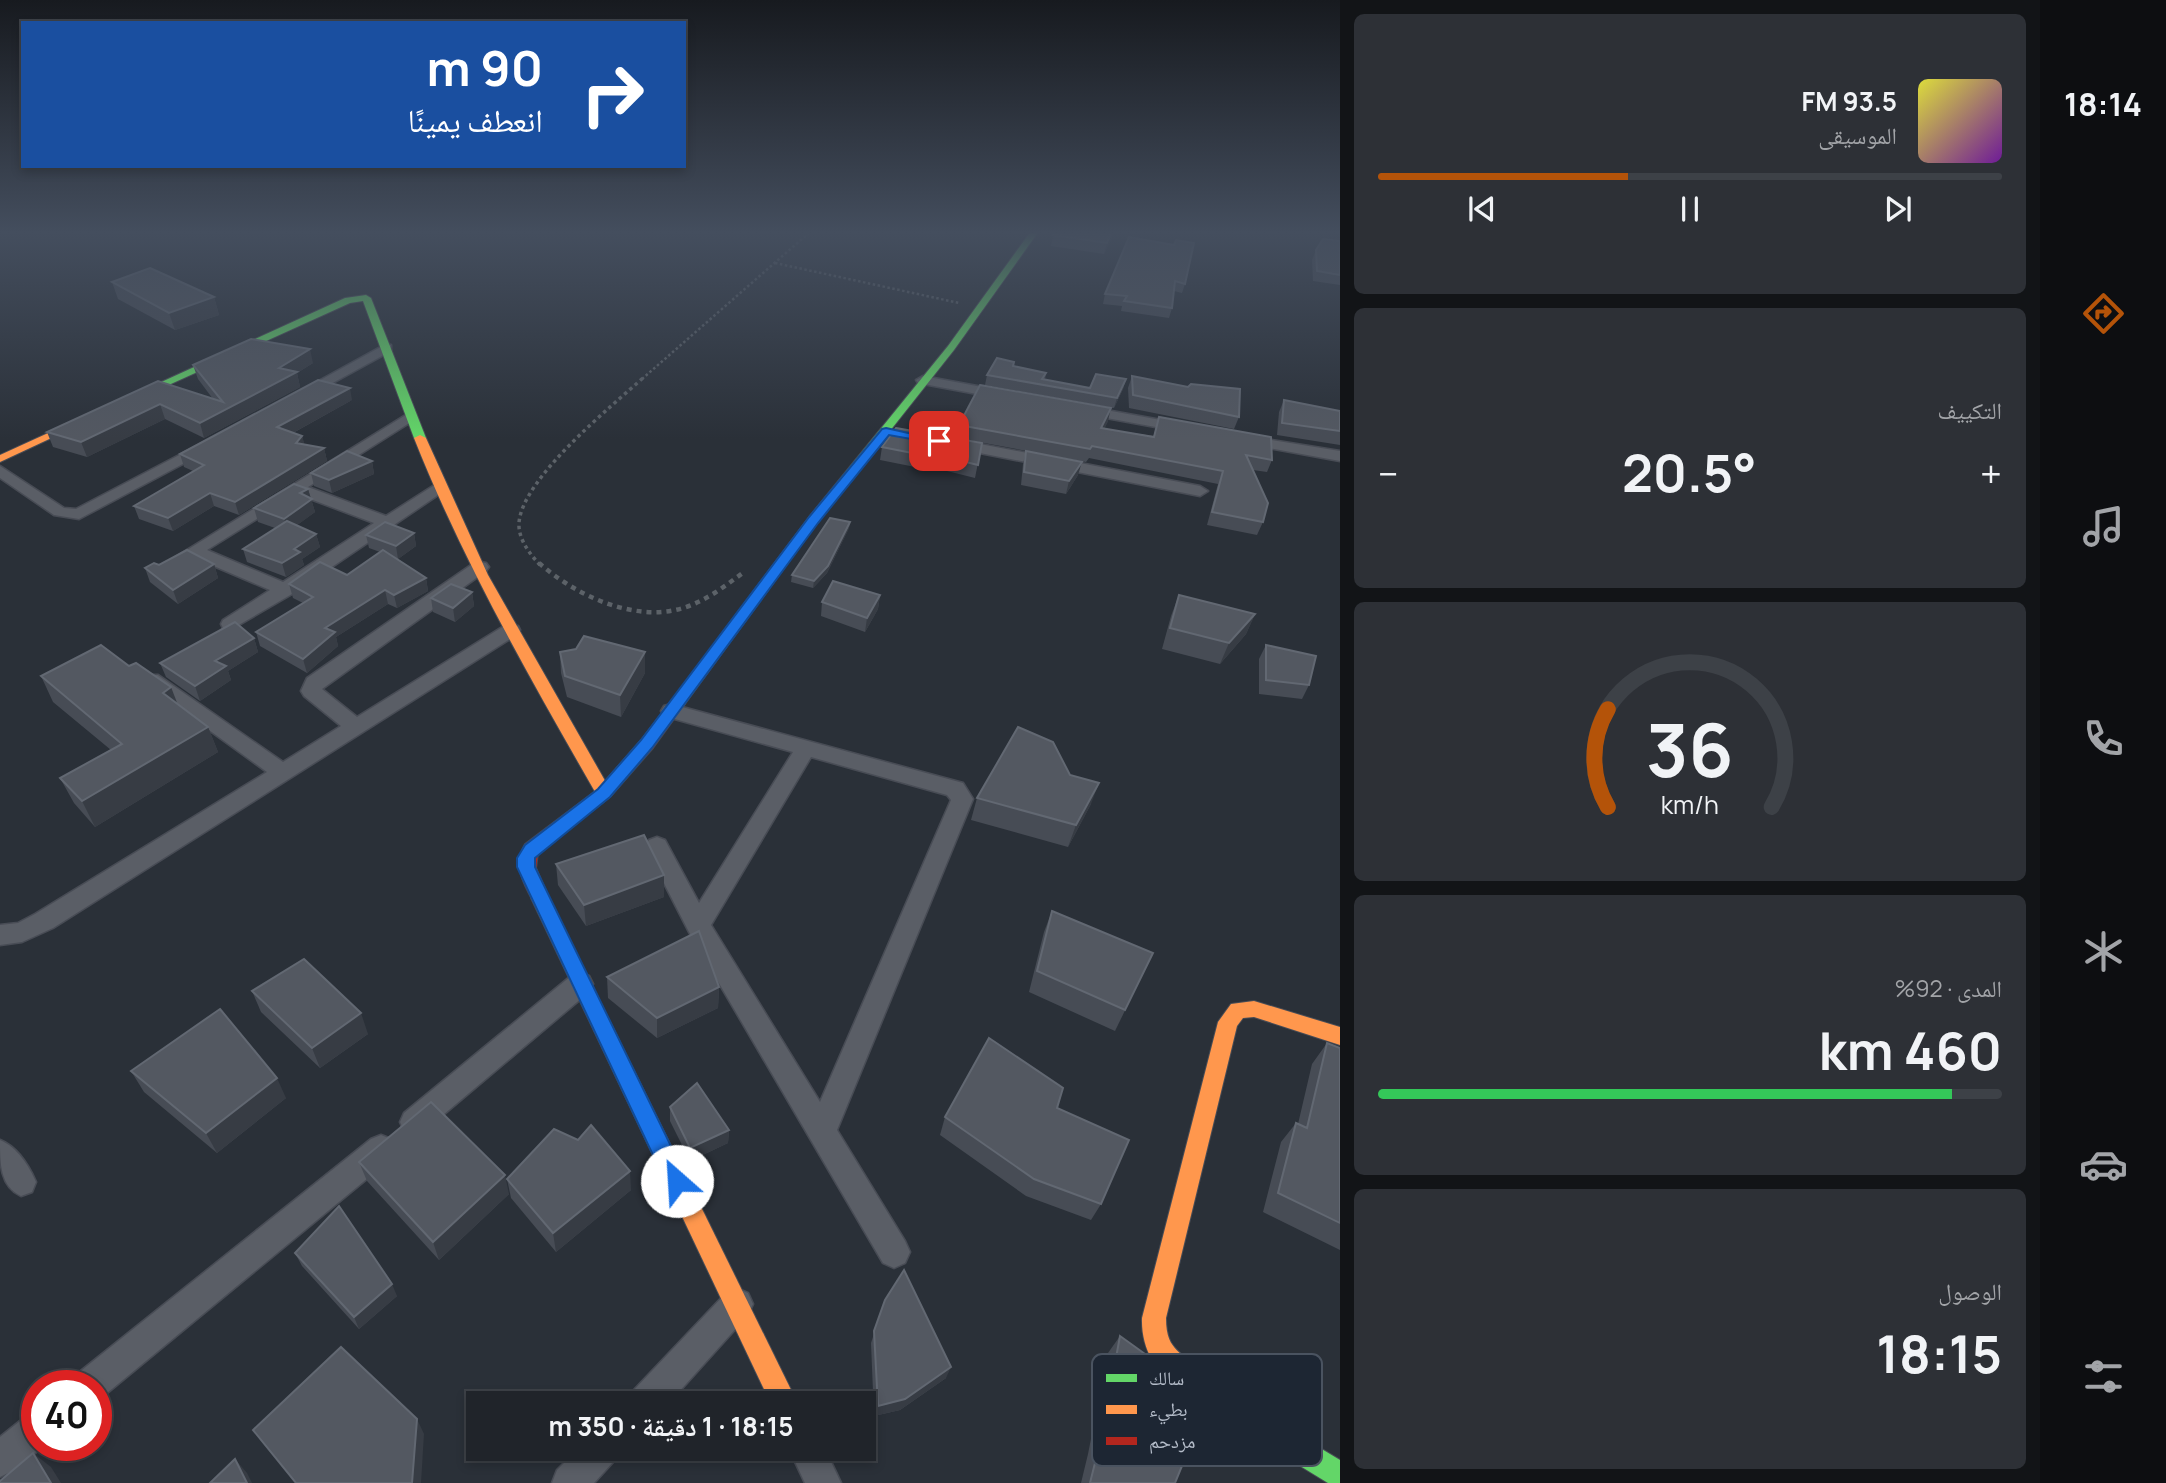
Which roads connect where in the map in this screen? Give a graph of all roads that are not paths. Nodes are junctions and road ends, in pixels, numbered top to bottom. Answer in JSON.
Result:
{"nodes":[{"id":1,"x":353,"y":300,"type":"edge"},
{"id":2,"x":367,"y":300,"type":"edge"},
{"id":3,"x":985,"y":300,"type":"edge"},
{"id":4,"x":386,"y":348,"type":"junction"},
{"id":5,"x":923,"y":380,"type":"junction"},
{"id":6,"x":1016,"y":397,"type":"edge"},
{"id":7,"x":288,"y":402,"type":"edge"},
{"id":8,"x":1069,"y":407,"type":"edge"},
{"id":9,"x":409,"y":417,"type":"junction"},
{"id":10,"x":1202,"y":432,"type":"edge"},
{"id":11,"x":1229,"y":437,"type":"edge"},
{"id":12,"x":214,"y":442,"type":"edge"},
{"id":13,"x":941,"y":442,"type":"edge"},
{"id":14,"x":1340,"y":456,"type":"edge"},
{"id":15,"x":0,"y":460,"type":"edge"},
{"id":16,"x":0,"y":471,"type":"edge"},
{"id":17,"x":297,"y":488,"type":"junction"},
{"id":18,"x":439,"y":489,"type":"junction"},
{"id":19,"x":1200,"y":491,"type":"dead end"},
{"id":20,"x":386,"y":522,"type":"junction"},
{"id":21,"x":196,"y":552,"type":"junction"},
{"id":22,"x":480,"y":567,"type":"junction"},
{"id":23,"x":163,"y":571,"type":"edge"},
{"id":24,"x":286,"y":590,"type":"junction"},
{"id":25,"x":230,"y":624,"type":"edge"},
{"id":26,"x":510,"y":630,"type":"junction"},
{"id":27,"x":136,"y":668,"type":"edge"},
{"id":28,"x":671,"y":711,"type":"junction"},
{"id":29,"x":356,"y":727,"type":"junction"},
{"id":30,"x":806,"y":748,"type":"junction"},
{"id":31,"x":283,"y":772,"type":"junction"},
{"id":32,"x":604,"y":793,"type":"junction"},
{"id":33,"x":657,"y":846,"type":"dead end"},
{"id":34,"x":698,"y":925,"type":"junction"},
{"id":35,"x":0,"y":935,"type":"edge"},
{"id":36,"x":580,"y":984,"type":"junction"},
{"id":37,"x":1340,"y":1035,"type":"edge"},
{"id":38,"x":822,"y":1130,"type":"junction"},
{"id":39,"x":0,"y":1154,"type":"edge"},
{"id":40,"x":21,"y":1182,"type":"dead end"},
{"id":41,"x":894,"y":1252,"type":"dead end"},
{"id":42,"x":737,"y":1304,"type":"junction"},
{"id":43,"x":1162,"y":1354,"type":"edge"},
{"id":44,"x":109,"y":1370,"type":"edge"},
{"id":45,"x":657,"y":1391,"type":"edge"},
{"id":46,"x":779,"y":1391,"type":"edge"},
{"id":47,"x":21,"y":1442,"type":"edge"},
{"id":48,"x":0,"y":1458,"type":"edge"},
{"id":49,"x":591,"y":1461,"type":"edge"},
{"id":50,"x":813,"y":1461,"type":"edge"},
{"id":51,"x":1322,"y":1464,"type":"edge"},
{"id":52,"x":1340,"y":1475,"type":"edge"},
{"id":53,"x":570,"y":1483,"type":"edge"},
{"id":54,"x":823,"y":1483,"type":"edge"}],
"edges":[{"from":1,"to":15,"type":"street"},
{"from":2,"to":4,"type":"street"},
{"from":3,"to":5,"type":"street"},
{"from":4,"to":7,"type":"street"},
{"from":4,"to":9,"type":"street"},
{"from":5,"to":6,"type":"street"},
{"from":5,"to":28,"type":"street"},
{"from":8,"to":10,"type":"street"},
{"from":9,"to":17,"type":"street"},
{"from":9,"to":18,"type":"street"},
{"from":11,"to":14,"type":"street"},
{"from":12,"to":16,"type":"street"},
{"from":13,"to":19,"type":"street"},
{"from":17,"to":20,"type":"street"},
{"from":17,"to":21,"type":"street"},
{"from":18,"to":20,"type":"street"},
{"from":18,"to":22,"type":"street"},
{"from":20,"to":24,"type":"street"},
{"from":21,"to":23,"type":"street"},
{"from":21,"to":24,"type":"street"},
{"from":22,"to":26,"type":"street"},
{"from":22,"to":29,"type":"street"},
{"from":24,"to":25,"type":"street"},
{"from":26,"to":29,"type":"street"},
{"from":26,"to":32,"type":"street"},
{"from":27,"to":31,"type":"street"},
{"from":28,"to":30,"type":"street"},
{"from":28,"to":32,"type":"street"},
{"from":29,"to":31,"type":"street"},
{"from":30,"to":34,"type":"street"},
{"from":30,"to":38,"type":"street"},
{"from":31,"to":35,"type":"street"},
{"from":32,"to":36,"type":"street"},
{"from":33,"to":34,"type":"street"},
{"from":34,"to":38,"type":"street"},
{"from":36,"to":42,"type":"street"},
{"from":36,"to":44,"type":"street"},
{"from":37,"to":43,"type":"street"},
{"from":38,"to":41,"type":"street"},
{"from":39,"to":40,"type":"street"},
{"from":42,"to":45,"type":"street"},
{"from":42,"to":46,"type":"street"},
{"from":47,"to":48,"type":"street"},
{"from":49,"to":53,"type":"street"},
{"from":50,"to":54,"type":"street"},
{"from":51,"to":52,"type":"street"}]}
